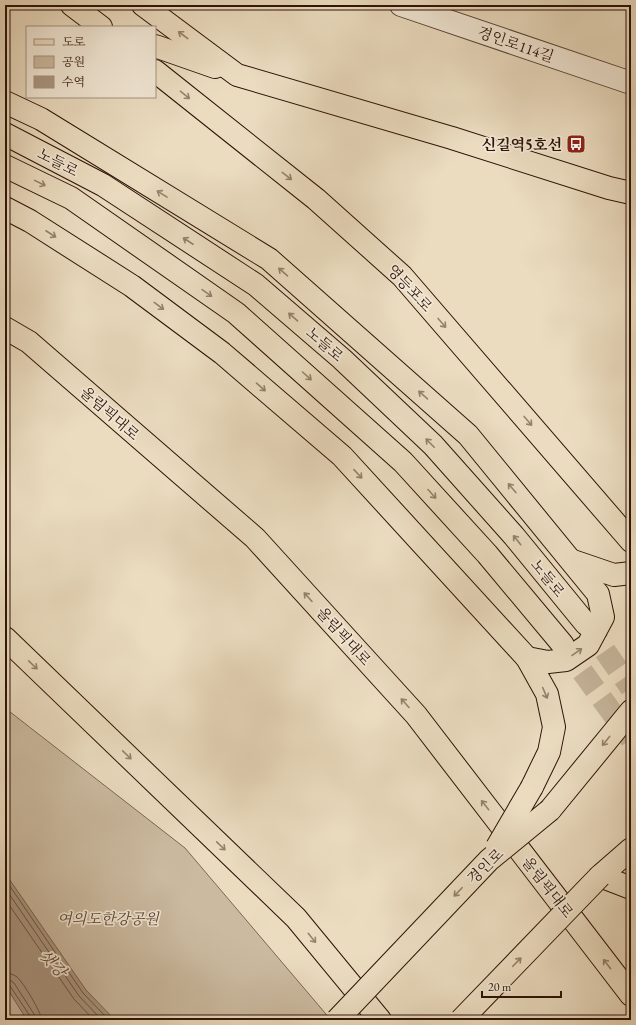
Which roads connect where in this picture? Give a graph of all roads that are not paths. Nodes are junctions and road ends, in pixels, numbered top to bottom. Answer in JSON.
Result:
{"nodes":[{"id":1,"x":72,"y":5,"type":"edge"},
{"id":2,"x":143,"y":5,"type":"edge"},
{"id":3,"x":401,"y":5,"type":"edge"},
{"id":4,"x":100,"y":26,"type":"edge"},
{"id":5,"x":156,"y":46,"type":"edge"},
{"id":6,"x":156,"y":72,"type":"edge"},
{"id":7,"x":237,"y":75,"type":"junction"},
{"id":8,"x":631,"y":83,"type":"edge"},
{"id":9,"x":5,"y":102,"type":"edge"},
{"id":10,"x":5,"y":134,"type":"edge"},
{"id":11,"x":5,"y":166,"type":"edge"},
{"id":12,"x":631,"y":193,"type":"edge"},
{"id":13,"x":5,"y":208,"type":"edge"},
{"id":14,"x":5,"y":328,"type":"edge"},
{"id":15,"x":631,"y":540,"type":"edge"},
{"id":16,"x":573,"y":561,"type":"junction"},
{"id":17,"x":631,"y":573,"type":"edge"},
{"id":18,"x":586,"y":624,"type":"tunnel mouth"},
{"id":19,"x":5,"y":638,"type":"edge"},
{"id":20,"x":562,"y":645,"type":"tunnel mouth"},
{"id":21,"x":527,"y":658,"type":"junction"},
{"id":22,"x":631,"y":711,"type":"edge"},
{"id":23,"x":631,"y":849,"type":"edge"},
{"id":24,"x":489,"y":860,"type":"junction"},
{"id":25,"x":600,"y":876,"type":"junction"},
{"id":26,"x":631,"y":888,"type":"edge"},
{"id":27,"x":631,"y":995,"type":"edge"},
{"id":28,"x":337,"y":1020,"type":"edge"},
{"id":29,"x":380,"y":1020,"type":"edge"},
{"id":30,"x":461,"y":1020,"type":"edge"}],
"edges":[{"from":1,"to":4,"type":"main road"},
{"from":7,"to":2,"type":"main road","one_way":true},
{"from":3,"to":8,"type":"street","name":"경인로114길"},
{"from":5,"to":7,"type":"main road"},
{"from":6,"to":15,"type":"main road","name":"영등포로","one_way":true},
{"from":7,"to":12,"type":"main road"},
{"from":16,"to":9,"type":"main road","one_way":true},
{"from":18,"to":10,"type":"main road","name":"노들로","one_way":true},
{"from":11,"to":20,"type":"main road","name":"노들로","one_way":true},
{"from":13,"to":21,"type":"main road","one_way":true},
{"from":27,"to":14,"type":"main road","name":"올림픽대로","one_way":true},
{"from":16,"to":17,"type":"main road"},
{"from":21,"to":16,"type":"main road","one_way":true},
{"from":19,"to":29,"type":"main road","one_way":true},
{"from":21,"to":24,"type":"main road","one_way":true,"bridge":true},
{"from":22,"to":24,"type":"main road","name":"경인로","one_way":true,"bridge":true},
{"from":23,"to":25,"type":"main road"},
{"from":24,"to":28,"type":"main road","name":"경인로","one_way":true,"bridge":true},
{"from":25,"to":26,"type":"main road"},
{"from":30,"to":25,"type":"main road","one_way":true,"bridge":true}]}
